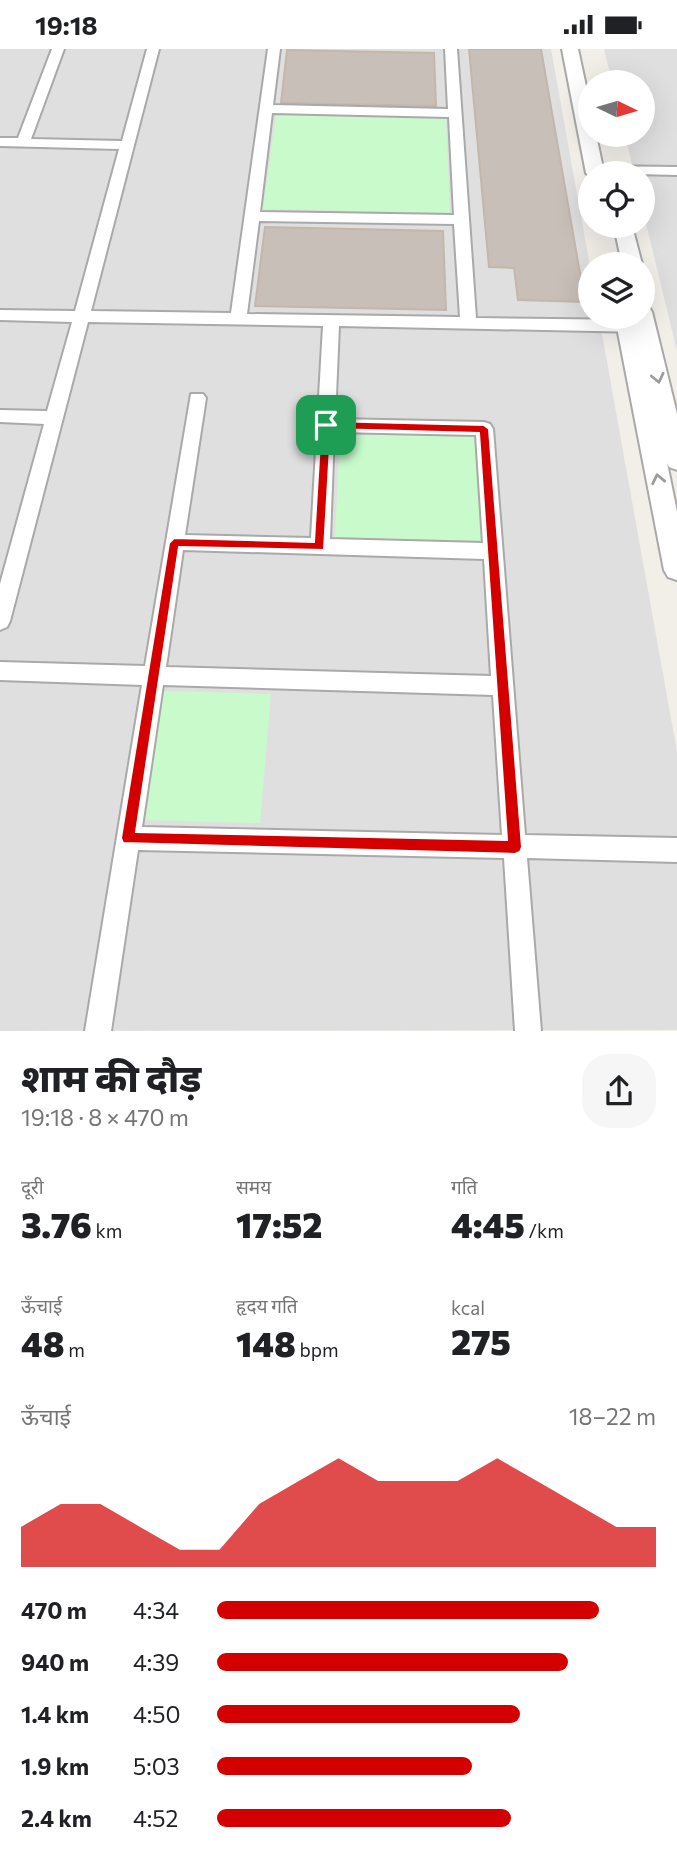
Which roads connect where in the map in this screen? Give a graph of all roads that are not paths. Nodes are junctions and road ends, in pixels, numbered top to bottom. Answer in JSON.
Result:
{"nodes":[{"id":1,"x":58,"y":49,"type":"edge"},
{"id":2,"x":153,"y":49,"type":"edge"},
{"id":3,"x":274,"y":49,"type":"edge"},
{"id":4,"x":451,"y":49,"type":"edge"},
{"id":5,"x":570,"y":49,"type":"edge"},
{"id":6,"x":584,"y":49,"type":"edge"},
{"id":7,"x":588,"y":70,"type":"edge"},
{"id":8,"x":266,"y":109,"type":"junction"},
{"id":9,"x":455,"y":113,"type":"junction"},
{"id":10,"x":0,"y":142,"type":"edge"},
{"id":11,"x":23,"y":143,"type":"junction"},
{"id":12,"x":128,"y":145,"type":"junction"},
{"id":13,"x":600,"y":161,"type":"edge"},
{"id":14,"x":655,"y":171,"type":"edge"},
{"id":15,"x":677,"y":171,"type":"edge"},
{"id":16,"x":252,"y":216,"type":"junction"},
{"id":17,"x":462,"y":220,"type":"junction"},
{"id":18,"x":0,"y":315,"type":"edge"},
{"id":19,"x":83,"y":316,"type":"junction"},
{"id":20,"x":239,"y":319,"type":"junction"},
{"id":21,"x":331,"y":320,"type":"junction"},
{"id":22,"x":578,"y":321,"type":"edge"},
{"id":23,"x":468,"y":323,"type":"junction"},
{"id":24,"x":637,"y":329,"type":"edge"},
{"id":25,"x":638,"y":329,"type":"edge"},
{"id":26,"x":197,"y":398,"type":"dead end"},
{"id":27,"x":0,"y":416,"type":"edge"},
{"id":28,"x":55,"y":418,"type":"junction"},
{"id":29,"x":672,"y":418,"type":"edge"},
{"id":30,"x":326,"y":425,"type":"junction"},
{"id":31,"x":677,"y":461,"type":"edge"},
{"id":32,"x":174,"y":543,"type":"junction"},
{"id":33,"x":320,"y":546,"type":"junction"},
{"id":34,"x":493,"y":551,"type":"junction"},
{"id":35,"x":677,"y":570,"type":"edge"},
{"id":36,"x":0,"y":621,"type":"edge"},
{"id":37,"x":0,"y":671,"type":"edge"},
{"id":38,"x":153,"y":675,"type":"junction"},
{"id":39,"x":503,"y":686,"type":"junction"},
{"id":40,"x":128,"y":838,"type":"junction"},
{"id":41,"x":515,"y":847,"type":"junction"},
{"id":42,"x":677,"y":850,"type":"edge"},
{"id":43,"x":97,"y":1031,"type":"edge"},
{"id":44,"x":528,"y":1031,"type":"edge"}],
"edges":[{"from":1,"to":11,"type":"street"},
{"from":2,"to":12,"type":"street"},
{"from":3,"to":8,"type":"street"},
{"from":4,"to":9,"type":"street"},
{"from":5,"to":13,"type":"street"},
{"from":6,"to":7,"type":"street"},
{"from":8,"to":9,"type":"street"},
{"from":8,"to":16,"type":"street"},
{"from":9,"to":17,"type":"street"},
{"from":10,"to":11,"type":"street"},
{"from":11,"to":12,"type":"street"},
{"from":12,"to":19,"type":"street"},
{"from":14,"to":15,"type":"street"},
{"from":16,"to":17,"type":"street"},
{"from":16,"to":20,"type":"street"},
{"from":17,"to":23,"type":"street"},
{"from":18,"to":19,"type":"street"},
{"from":19,"to":20,"type":"street"},
{"from":19,"to":28,"type":"street"},
{"from":20,"to":21,"type":"street"},
{"from":21,"to":23,"type":"street"},
{"from":21,"to":30,"type":"street"},
{"from":22,"to":23,"type":"street"},
{"from":35,"to":24,"type":"street","one_way":true},
{"from":25,"to":29,"type":"street","one_way":true},
{"from":26,"to":32,"type":"street"},
{"from":27,"to":28,"type":"street"},
{"from":28,"to":36,"type":"street"},
{"from":29,"to":31,"type":"street"},
{"from":30,"to":33,"type":"street"},
{"from":30,"to":34,"type":"street"},
{"from":32,"to":33,"type":"street"},
{"from":32,"to":38,"type":"street"},
{"from":33,"to":34,"type":"street"},
{"from":34,"to":39,"type":"street"},
{"from":37,"to":38,"type":"street"},
{"from":38,"to":39,"type":"street"},
{"from":38,"to":40,"type":"street"},
{"from":39,"to":41,"type":"street"},
{"from":40,"to":41,"type":"street"},
{"from":40,"to":43,"type":"street"},
{"from":41,"to":42,"type":"street"},
{"from":41,"to":44,"type":"street"}]}
